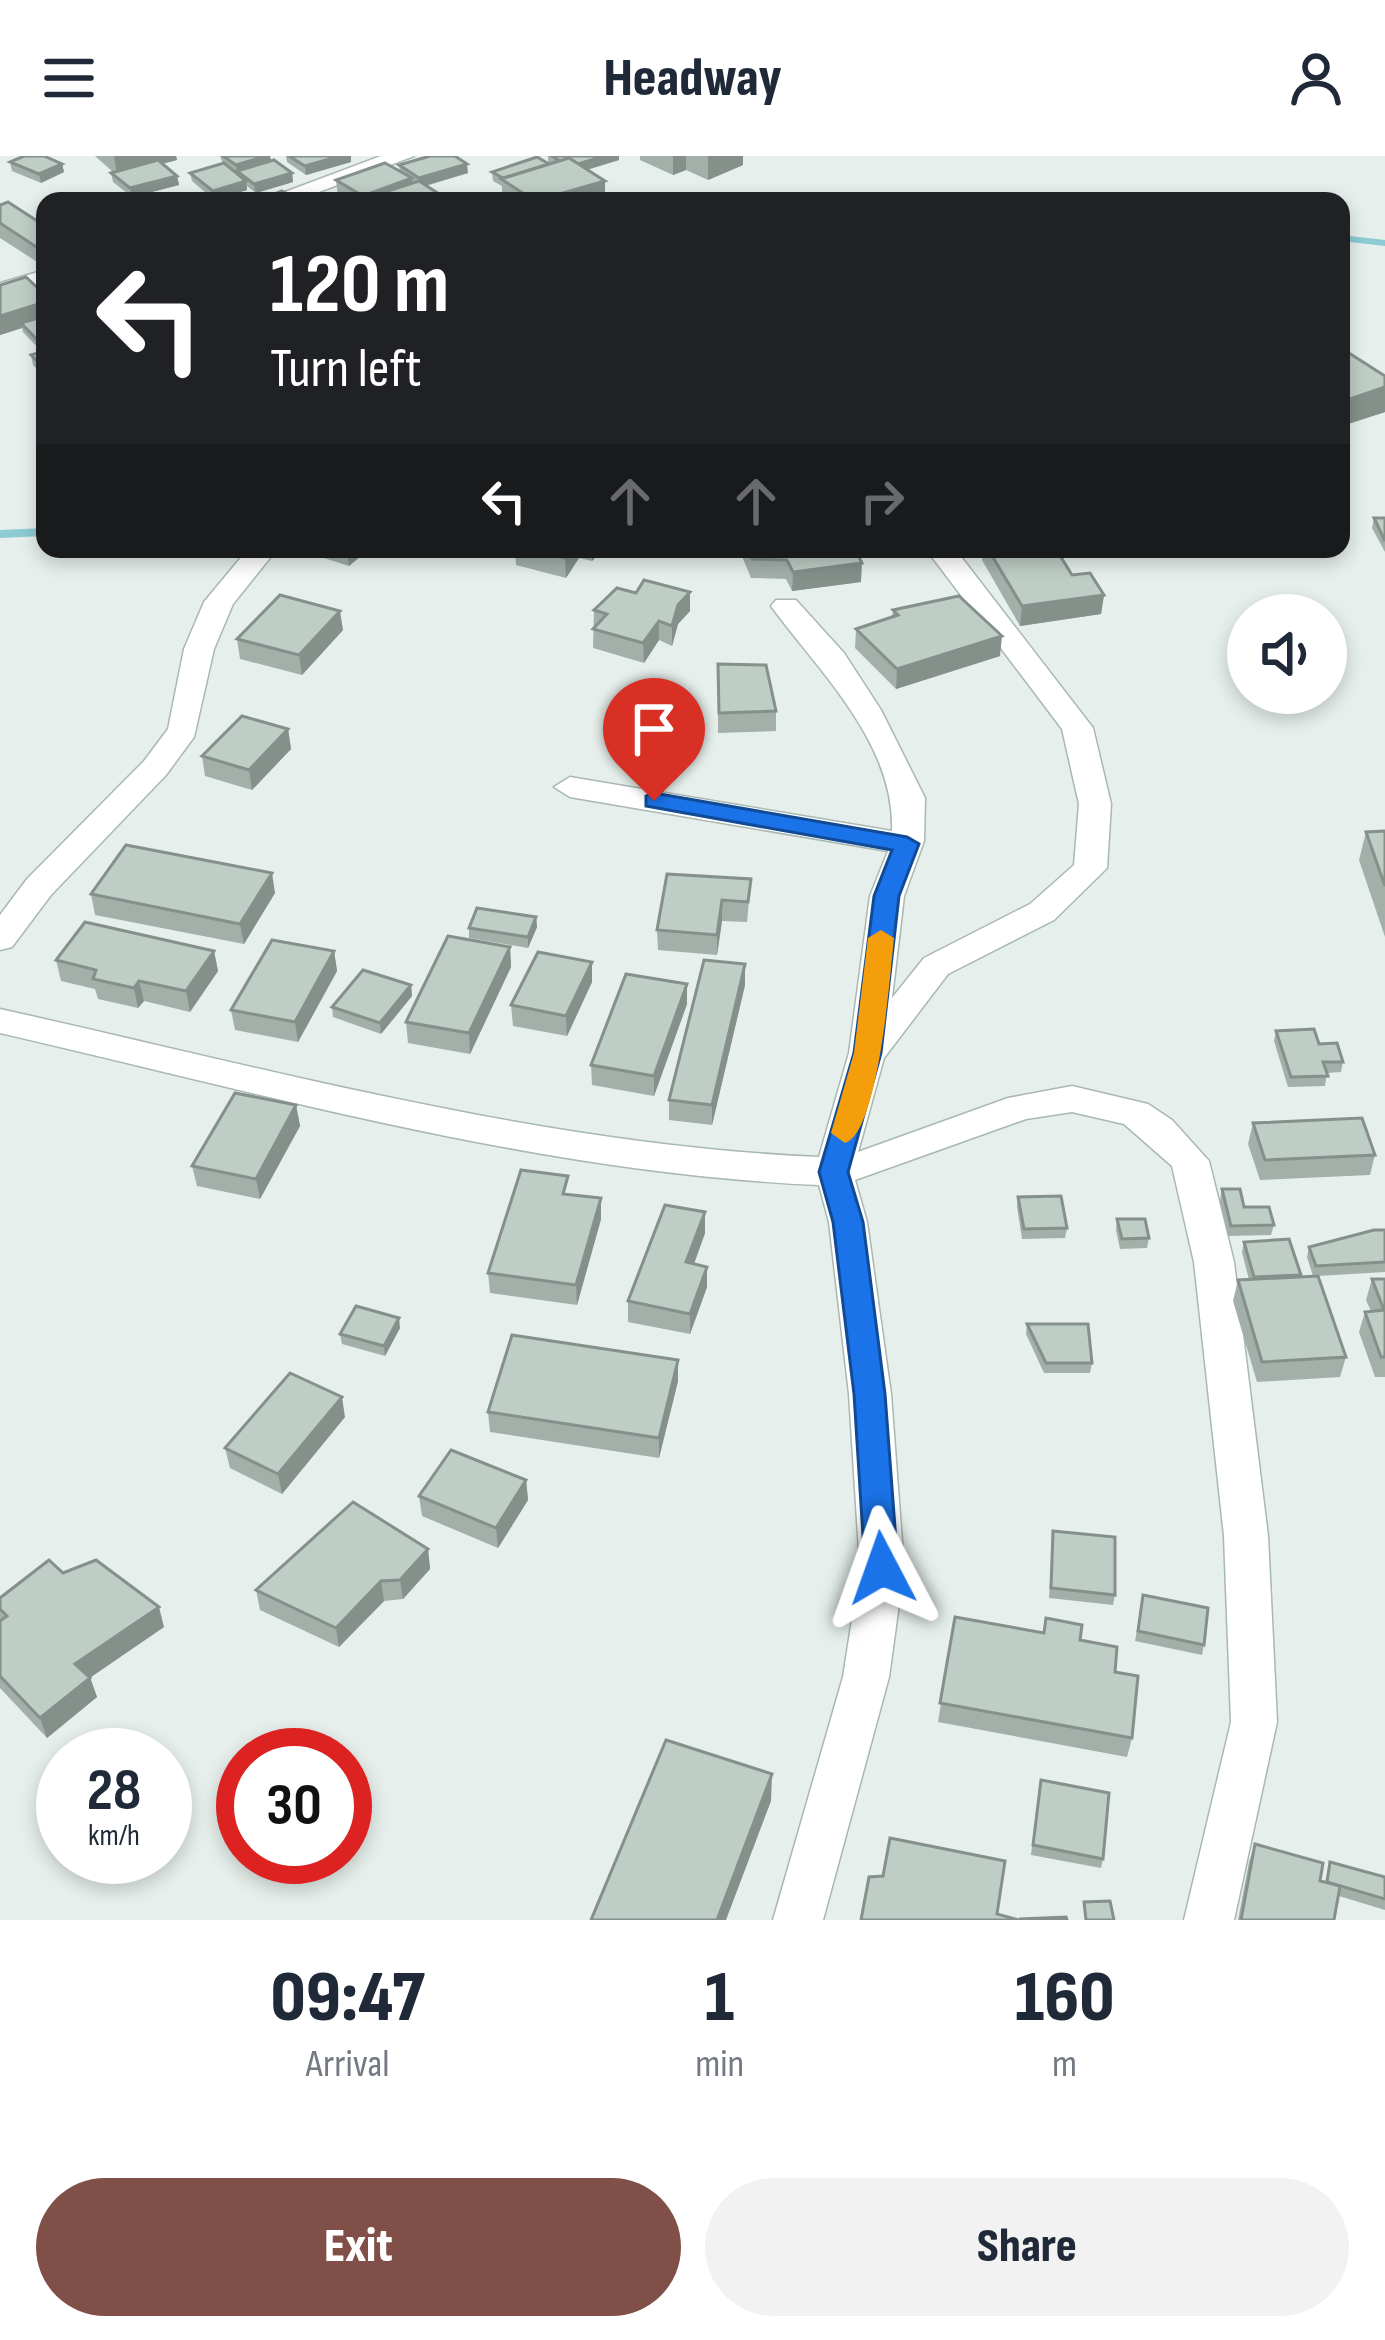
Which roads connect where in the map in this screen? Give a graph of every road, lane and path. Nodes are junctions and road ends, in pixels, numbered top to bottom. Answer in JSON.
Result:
{"nodes":[{"id":1,"x":403,"y":156,"type":"edge"},
{"id":2,"x":299,"y":192,"type":"edge"},
{"id":3,"x":36,"y":280,"type":"edge"},
{"id":4,"x":0,"y":291,"type":"edge"},
{"id":5,"x":255,"y":558,"type":"edge"},
{"id":6,"x":947,"y":558,"type":"edge"},
{"id":7,"x":786,"y":605,"type":"dead end"},
{"id":8,"x":570,"y":787,"type":"dead end"},
{"id":9,"x":907,"y":844,"type":"junction"},
{"id":10,"x":0,"y":939,"type":"edge"},
{"id":11,"x":0,"y":1021,"type":"edge"},
{"id":12,"x":867,"y":1053,"type":"junction"},
{"id":13,"x":834,"y":1172,"type":"junction"},
{"id":14,"x":798,"y":1920,"type":"edge"},
{"id":15,"x":1209,"y":1920,"type":"edge"}],
"edges":[{"from":1,"to":2,"type":"street"},
{"from":3,"to":4,"type":"street"},
{"from":5,"to":10,"type":"street"},
{"from":6,"to":12,"type":"street"},
{"from":7,"to":9,"type":"street"},
{"from":8,"to":9,"type":"street"},
{"from":9,"to":12,"type":"street"},
{"from":11,"to":13,"type":"street"},
{"from":12,"to":13,"type":"street"},
{"from":13,"to":14,"type":"street"},
{"from":13,"to":15,"type":"street"}]}
